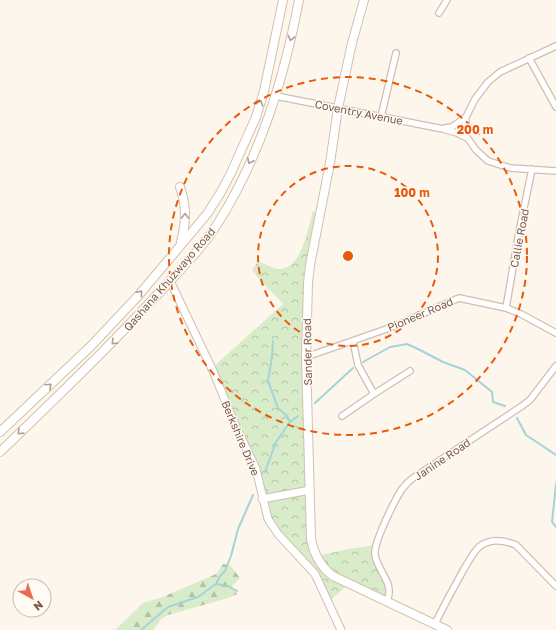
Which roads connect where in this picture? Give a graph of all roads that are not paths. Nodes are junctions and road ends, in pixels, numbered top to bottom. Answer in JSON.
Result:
{"nodes":[{"id":1,"x":283,"y":0,"type":"edge"},
{"id":2,"x":299,"y":0,"type":"edge"},
{"id":3,"x":364,"y":0,"type":"edge"},
{"id":4,"x":447,"y":0,"type":"edge"},
{"id":5,"x":439,"y":13,"type":"dead end"},
{"id":6,"x":556,"y":46,"type":"edge"},
{"id":7,"x":396,"y":53,"type":"dead end"},
{"id":8,"x":530,"y":58,"type":"junction"},
{"id":9,"x":276,"y":96,"type":"junction"},
{"id":10,"x":556,"y":107,"type":"edge"},
{"id":11,"x":338,"y":108,"type":"junction"},
{"id":12,"x":381,"y":117,"type":"junction"},
{"id":13,"x":466,"y":117,"type":"junction"},
{"id":14,"x":443,"y":129,"type":"junction"},
{"id":15,"x":467,"y":138,"type":"junction"},
{"id":16,"x":532,"y":169,"type":"junction"},
{"id":17,"x":556,"y":171,"type":"edge"},
{"id":18,"x":180,"y":187,"type":"dead end"},
{"id":19,"x":180,"y":245,"type":"junction"},
{"id":20,"x":170,"y":281,"type":"junction"},
{"id":21,"x":506,"y":308,"type":"junction"},
{"id":22,"x":556,"y":333,"type":"edge"},
{"id":23,"x":353,"y":341,"type":"junction"},
{"id":24,"x":306,"y":357,"type":"junction"},
{"id":25,"x":556,"y":366,"type":"edge"},
{"id":26,"x":410,"y":371,"type":"dead end"},
{"id":27,"x":374,"y":394,"type":"junction"},
{"id":28,"x":342,"y":416,"type":"dead end"},
{"id":29,"x":0,"y":432,"type":"edge"},
{"id":30,"x":0,"y":452,"type":"edge"},
{"id":31,"x":310,"y":490,"type":"junction"},
{"id":32,"x":262,"y":499,"type":"junction"},
{"id":33,"x":556,"y":586,"type":"edge"},
{"id":34,"x":387,"y":601,"type":"junction"},
{"id":35,"x":435,"y":624,"type":"junction"},
{"id":36,"x":341,"y":630,"type":"edge"},
{"id":37,"x":447,"y":630,"type":"edge"}],
"edges":[{"from":19,"to":1,"type":"main road","name":"Qashana Khuzwayo Road","one_way":true},
{"from":2,"to":9,"type":"main road","name":"Qashana Khuzwayo Road","one_way":true},
{"from":3,"to":11,"type":"main road","name":"Sander Road"},
{"from":4,"to":5,"type":"street"},
{"from":6,"to":8,"type":"street"},
{"from":7,"to":12,"type":"street"},
{"from":8,"to":10,"type":"street"},
{"from":8,"to":13,"type":"street"},
{"from":9,"to":11,"type":"street","name":"Coventry Avenue"},
{"from":9,"to":20,"type":"main road","name":"Qashana Khuzwayo Road","one_way":true},
{"from":11,"to":12,"type":"street","name":"Coventry Avenue"},
{"from":11,"to":24,"type":"main road","name":"Sander Road"},
{"from":12,"to":14,"type":"street","name":"Coventry Avenue"},
{"from":13,"to":14,"type":"street"},
{"from":13,"to":15,"type":"street"},
{"from":14,"to":15,"type":"street","name":"Coventry Avenue"},
{"from":15,"to":16,"type":"street"},
{"from":16,"to":17,"type":"street"},
{"from":16,"to":21,"type":"street","name":"Callie Road"},
{"from":19,"to":18,"type":"main road","one_way":true},
{"from":29,"to":19,"type":"main road","name":"Qashana Khuzwayo Road","one_way":true},
{"from":20,"to":30,"type":"main road","name":"Qashana Khuzwayo Road","one_way":true},
{"from":20,"to":32,"type":"street","name":"Berkshire Drive"},
{"from":21,"to":22,"type":"street","name":"Pioneer Road"},
{"from":21,"to":23,"type":"street","name":"Pioneer Road"},
{"from":23,"to":24,"type":"street","name":"Pioneer Road"},
{"from":23,"to":27,"type":"street"},
{"from":24,"to":31,"type":"main road","name":"Sander Road"},
{"from":25,"to":34,"type":"street","name":"Janine Road"},
{"from":26,"to":27,"type":"street"},
{"from":27,"to":28,"type":"street"},
{"from":31,"to":32,"type":"street"},
{"from":31,"to":34,"type":"main road","name":"Sander Road"},
{"from":32,"to":36,"type":"street","name":"Berkshire Drive"},
{"from":33,"to":35,"type":"street"},
{"from":34,"to":35,"type":"main road","name":"Sander Road"},
{"from":35,"to":37,"type":"main road","name":"Sander Road"}]}
